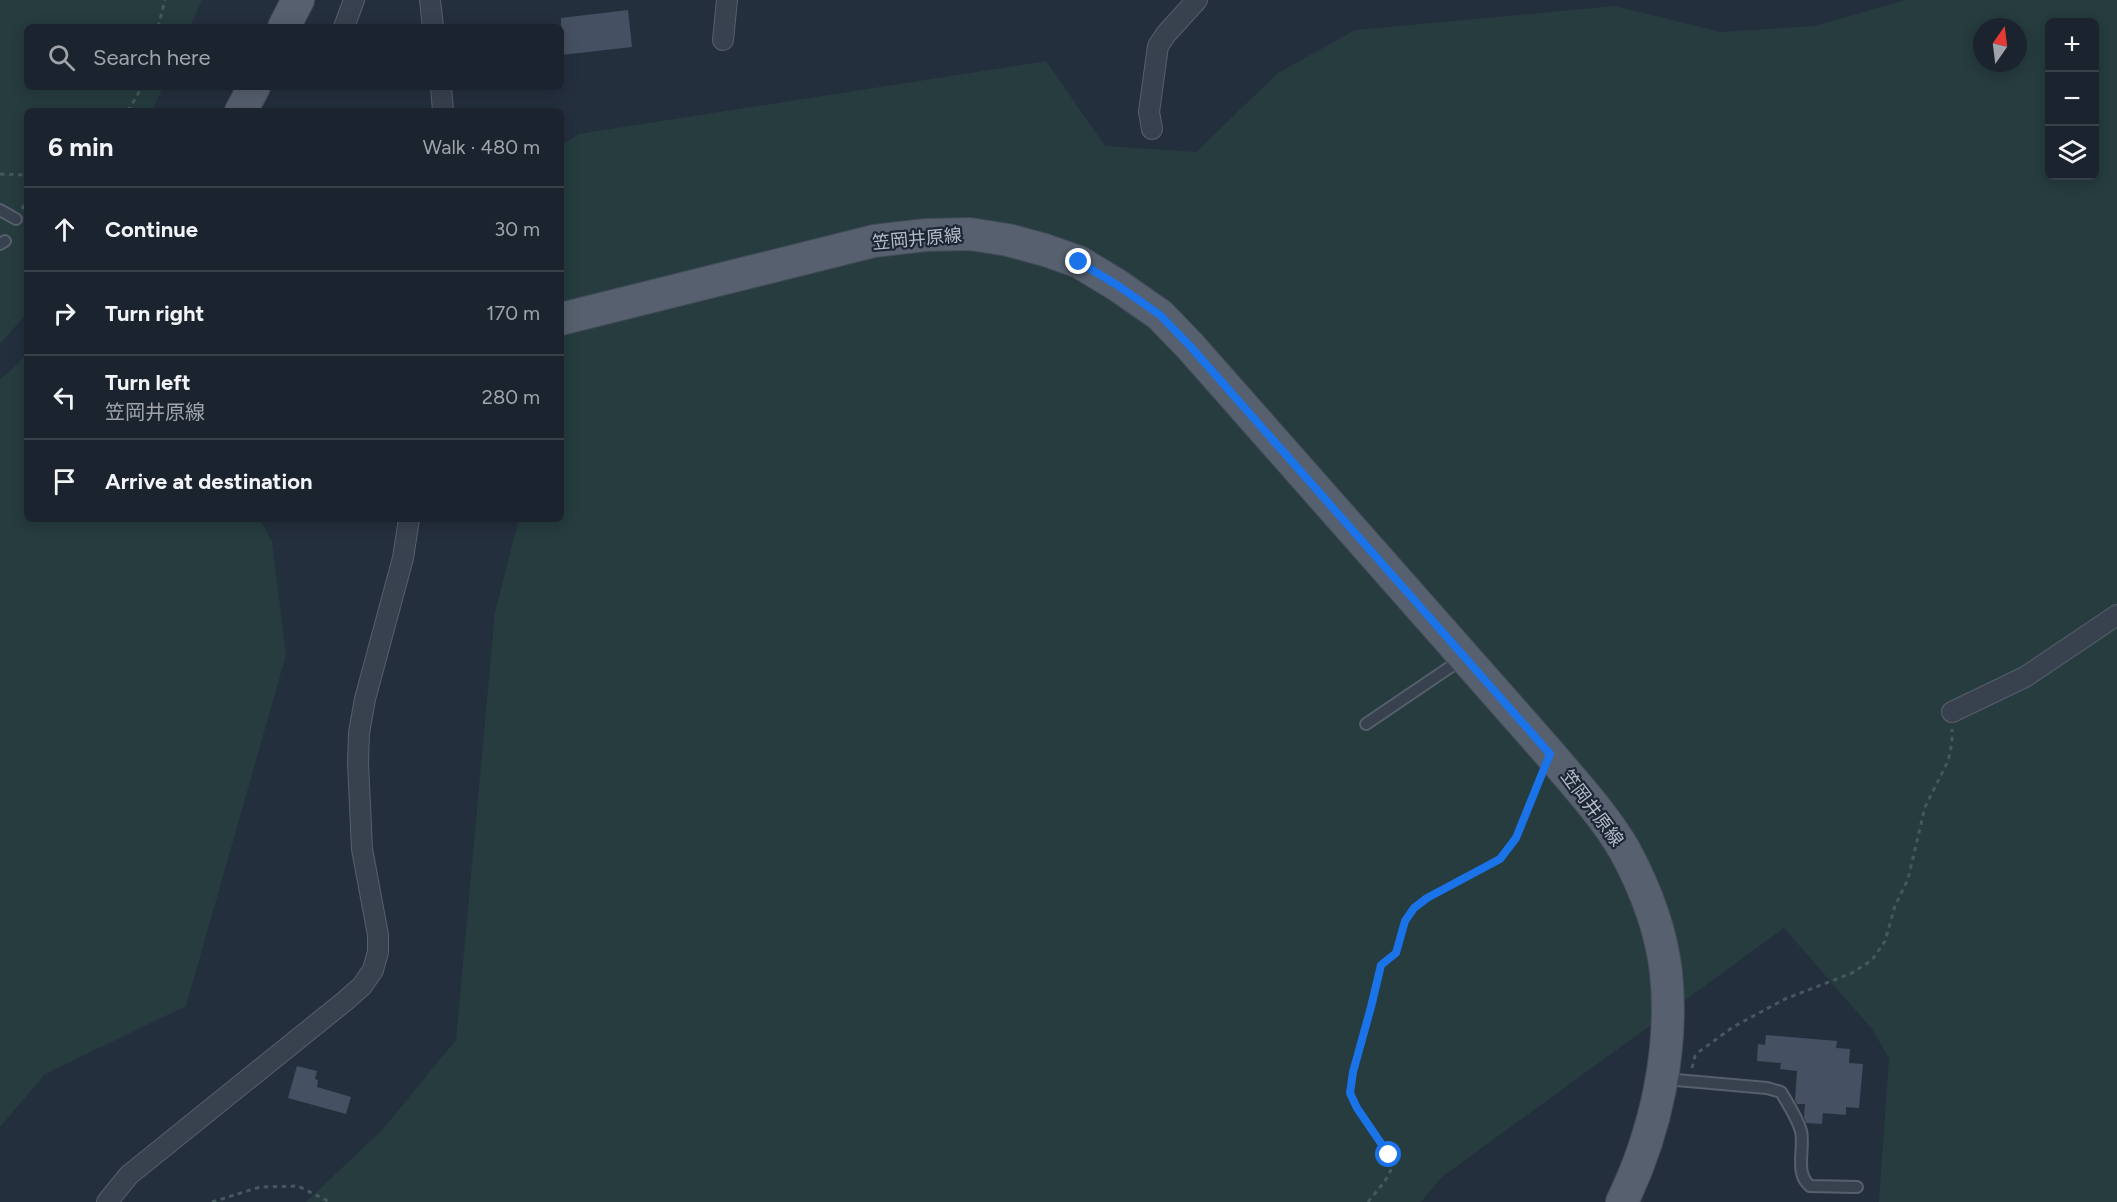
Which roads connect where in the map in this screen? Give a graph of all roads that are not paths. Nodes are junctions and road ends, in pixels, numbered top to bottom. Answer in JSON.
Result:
{"nodes":[{"id":1,"x":298,"y":0,"type":"edge"},
{"id":2,"x":354,"y":0,"type":"edge"},
{"id":3,"x":430,"y":0,"type":"edge"},
{"id":4,"x":727,"y":0,"type":"edge"},
{"id":5,"x":1197,"y":0,"type":"edge"},
{"id":6,"x":286,"y":24,"type":"edge"},
{"id":7,"x":345,"y":24,"type":"edge"},
{"id":8,"x":433,"y":24,"type":"edge"},
{"id":9,"x":723,"y":40,"type":"dead end"},
{"id":10,"x":252,"y":90,"type":"edge"},
{"id":11,"x":441,"y":90,"type":"edge"},
{"id":12,"x":244,"y":108,"type":"edge"},
{"id":13,"x":443,"y":108,"type":"edge"},
{"id":14,"x":1152,"y":129,"type":"dead end"},
{"id":15,"x":0,"y":210,"type":"edge"},
{"id":16,"x":16,"y":219,"type":"dead end"},
{"id":17,"x":564,"y":318,"type":"edge"},
{"id":18,"x":409,"y":522,"type":"edge"},
{"id":19,"x":2117,"y":615,"type":"edge"},
{"id":20,"x":1464,"y":657,"type":"junction"},
{"id":21,"x":1952,"y":712,"type":"road end"},
{"id":22,"x":1366,"y":724,"type":"dead end"},
{"id":23,"x":1662,"y":1072,"type":"junction"},
{"id":24,"x":1857,"y":1187,"type":"dead end"},
{"id":25,"x":107,"y":1202,"type":"edge"},
{"id":26,"x":1622,"y":1202,"type":"edge"}],
"edges":[{"from":1,"to":6,"type":"main road"},
{"from":2,"to":7,"type":"street"},
{"from":3,"to":8,"type":"street"},
{"from":4,"to":9,"type":"street"},
{"from":5,"to":14,"type":"street"},
{"from":10,"to":12,"type":"main road"},
{"from":11,"to":13,"type":"street"},
{"from":15,"to":16,"type":"lane"},
{"from":17,"to":20,"type":"main road","name":"笠岡井原線"},
{"from":18,"to":25,"type":"street"},
{"from":19,"to":21,"type":"street"},
{"from":20,"to":22,"type":"lane"},
{"from":20,"to":23,"type":"main road","name":"笠岡井原線"},
{"from":23,"to":24,"type":"lane"},
{"from":23,"to":26,"type":"main road","name":"笠岡井原線"}]}
